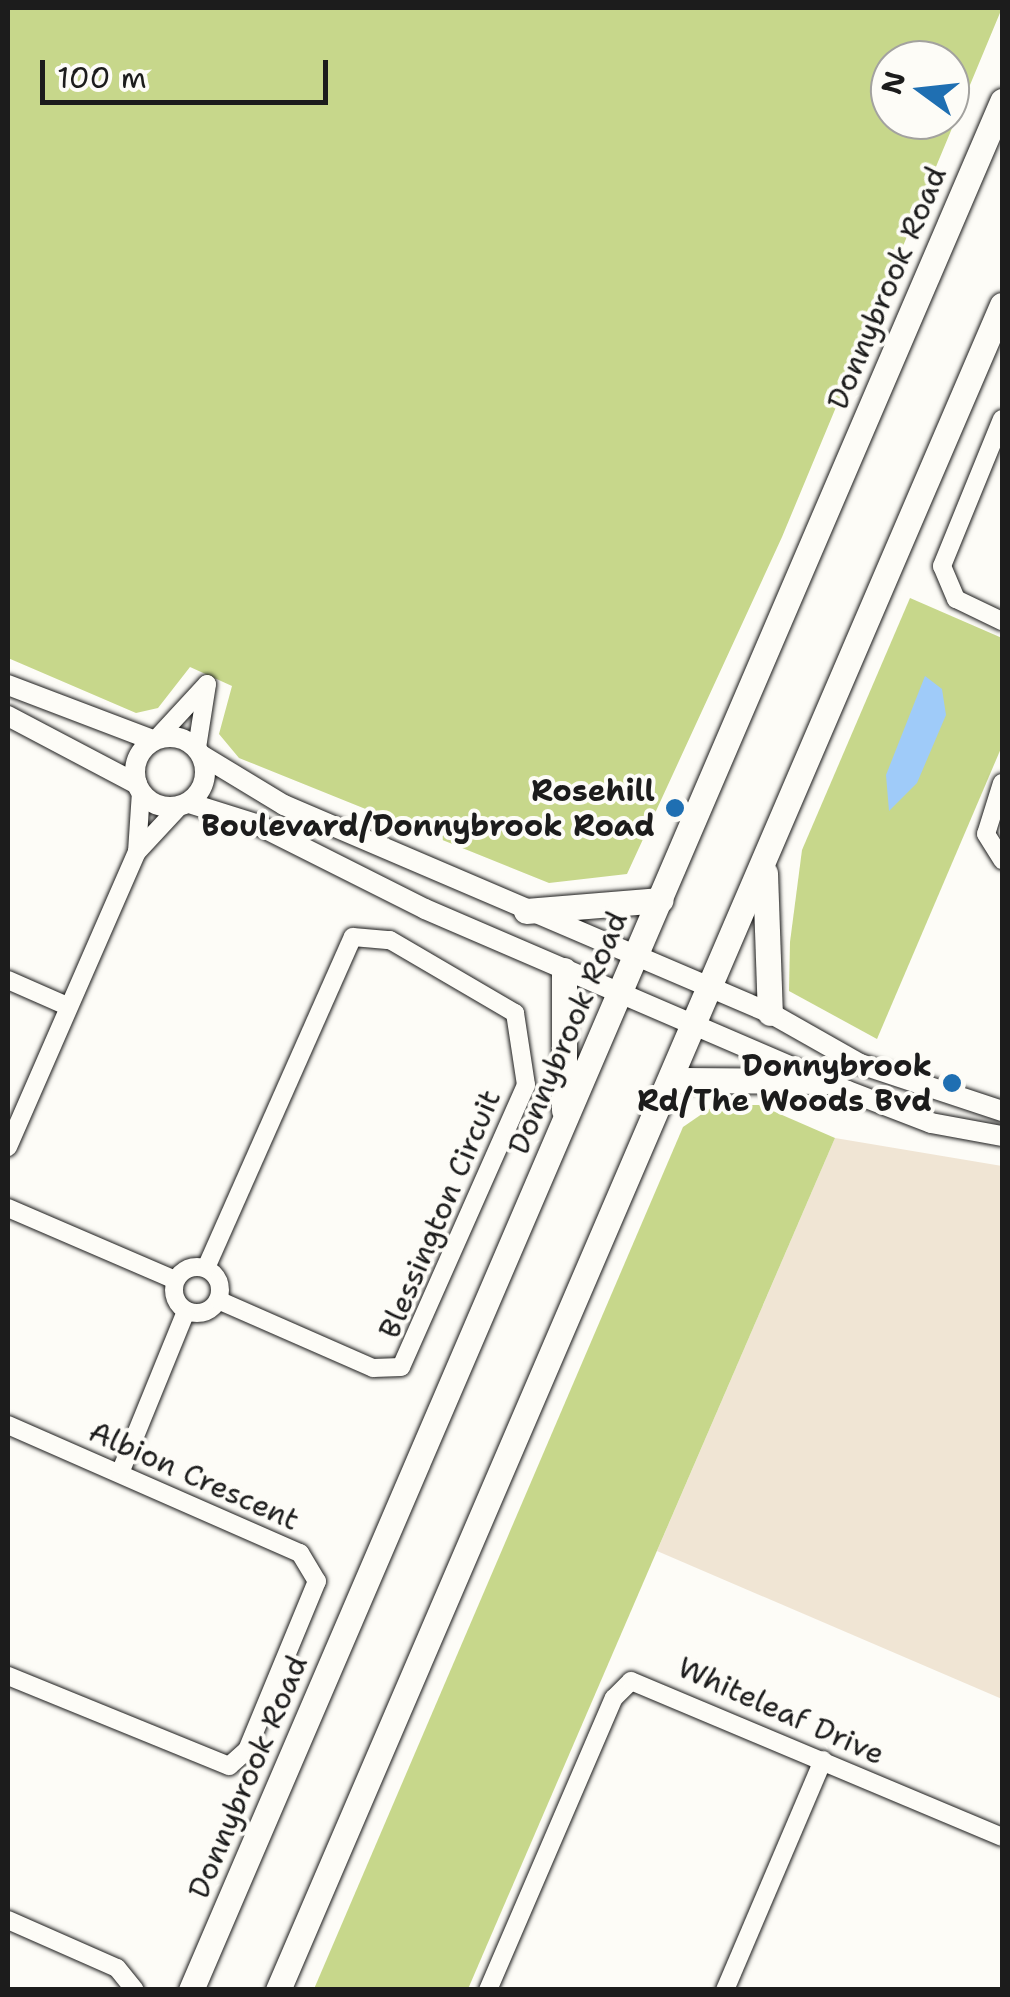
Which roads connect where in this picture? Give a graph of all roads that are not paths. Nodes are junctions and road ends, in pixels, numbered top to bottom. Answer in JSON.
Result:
{"nodes":[{"id":1,"x":1002,"y":101,"type":"edge"},
{"id":2,"x":1002,"y":305,"type":"edge"},
{"id":3,"x":1002,"y":419,"type":"edge"},
{"id":4,"x":1002,"y":621,"type":"edge"},
{"id":5,"x":8,"y":685,"type":"edge"},
{"id":6,"x":8,"y":716,"type":"edge"},
{"id":7,"x":156,"y":738,"type":"junction"},
{"id":8,"x":200,"y":752,"type":"junction"},
{"id":9,"x":1002,"y":783,"type":"edge"},
{"id":10,"x":139,"y":788,"type":"junction"},
{"id":11,"x":184,"y":805,"type":"junction"},
{"id":12,"x":136,"y":852,"type":"junction"},
{"id":13,"x":765,"y":858,"type":"junction"},
{"id":14,"x":1002,"y":860,"type":"edge"},
{"id":15,"x":661,"y":900,"type":"junction"},
{"id":16,"x":526,"y":911,"type":"junction"},
{"id":17,"x":636,"y":957,"type":"junction"},
{"id":18,"x":564,"y":970,"type":"junction"},
{"id":19,"x":8,"y":980,"type":"edge"},
{"id":20,"x":710,"y":988,"type":"junction"},
{"id":21,"x":620,"y":992,"type":"junction"},
{"id":22,"x":67,"y":1006,"type":"junction"},
{"id":23,"x":770,"y":1013,"type":"junction"},
{"id":24,"x":695,"y":1025,"type":"junction"},
{"id":25,"x":670,"y":1080,"type":"junction"},
{"id":26,"x":825,"y":1081,"type":"junction"},
{"id":27,"x":1002,"y":1111,"type":"edge"},
{"id":28,"x":564,"y":1125,"type":"junction"},
{"id":29,"x":1002,"y":1136,"type":"edge"},
{"id":30,"x":8,"y":1147,"type":"edge"},
{"id":31,"x":8,"y":1208,"type":"edge"},
{"id":32,"x":206,"y":1268,"type":"junction"},
{"id":33,"x":175,"y":1280,"type":"junction"},
{"id":34,"x":218,"y":1300,"type":"junction"},
{"id":35,"x":186,"y":1312,"type":"junction"},
{"id":36,"x":8,"y":1425,"type":"edge"},
{"id":37,"x":120,"y":1473,"type":"junction"},
{"id":38,"x":8,"y":1676,"type":"edge"},
{"id":39,"x":823,"y":1760,"type":"junction"},
{"id":40,"x":1002,"y":1837,"type":"edge"},
{"id":41,"x":8,"y":1920,"type":"edge"},
{"id":42,"x":732,"y":1987,"type":"edge"},
{"id":43,"x":134,"y":1990,"type":"edge"},
{"id":44,"x":191,"y":1990,"type":"edge"},
{"id":45,"x":278,"y":1990,"type":"edge"},
{"id":46,"x":488,"y":1990,"type":"edge"}],
"edges":[{"from":1,"to":15,"type":"main road","name":"Donnybrook Road"},
{"from":2,"to":13,"type":"main road"},
{"from":3,"to":4,"type":"street"},
{"from":5,"to":7,"type":"street"},
{"from":6,"to":10,"type":"street"},
{"from":7,"to":8,"type":"street"},
{"from":7,"to":8,"type":"street"},
{"from":7,"to":10,"type":"street"},
{"from":8,"to":11,"type":"street"},
{"from":8,"to":16,"type":"street"},
{"from":9,"to":14,"type":"street"},
{"from":10,"to":11,"type":"street"},
{"from":10,"to":12,"type":"street"},
{"from":11,"to":12,"type":"street"},
{"from":11,"to":18,"type":"street"},
{"from":12,"to":22,"type":"street"},
{"from":13,"to":20,"type":"main road"},
{"from":13,"to":23,"type":"main road"},
{"from":15,"to":16,"type":"main road"},
{"from":15,"to":17,"type":"main road","name":"Donnybrook Road"},
{"from":16,"to":17,"type":"street"},
{"from":17,"to":20,"type":"street"},
{"from":17,"to":21,"type":"main road","name":"Donnybrook Road"},
{"from":18,"to":21,"type":"street"},
{"from":18,"to":28,"type":"main road"},
{"from":19,"to":22,"type":"street"},
{"from":20,"to":23,"type":"street"},
{"from":20,"to":24,"type":"main road"},
{"from":21,"to":24,"type":"street"},
{"from":21,"to":28,"type":"main road","name":"Donnybrook Road"},
{"from":22,"to":30,"type":"street"},
{"from":23,"to":27,"type":"street"},
{"from":24,"to":25,"type":"main road"},
{"from":24,"to":26,"type":"street"},
{"from":25,"to":26,"type":"main road"},
{"from":25,"to":45,"type":"main road"},
{"from":26,"to":29,"type":"street"},
{"from":28,"to":44,"type":"main road","name":"Donnybrook Road"},
{"from":31,"to":33,"type":"street"},
{"from":32,"to":33,"type":"street"},
{"from":32,"to":34,"type":"street"},
{"from":32,"to":34,"type":"street","name":"Blessington Circuit"},
{"from":33,"to":35,"type":"street"},
{"from":34,"to":35,"type":"street"},
{"from":35,"to":37,"type":"street"},
{"from":36,"to":37,"type":"street","name":"Albion Crescent"},
{"from":37,"to":38,"type":"street","name":"Albion Crescent"},
{"from":39,"to":40,"type":"street","name":"Whiteleaf Drive"},
{"from":39,"to":42,"type":"street"},
{"from":39,"to":46,"type":"street","name":"Whiteleaf Drive"},
{"from":41,"to":43,"type":"street"}]}
